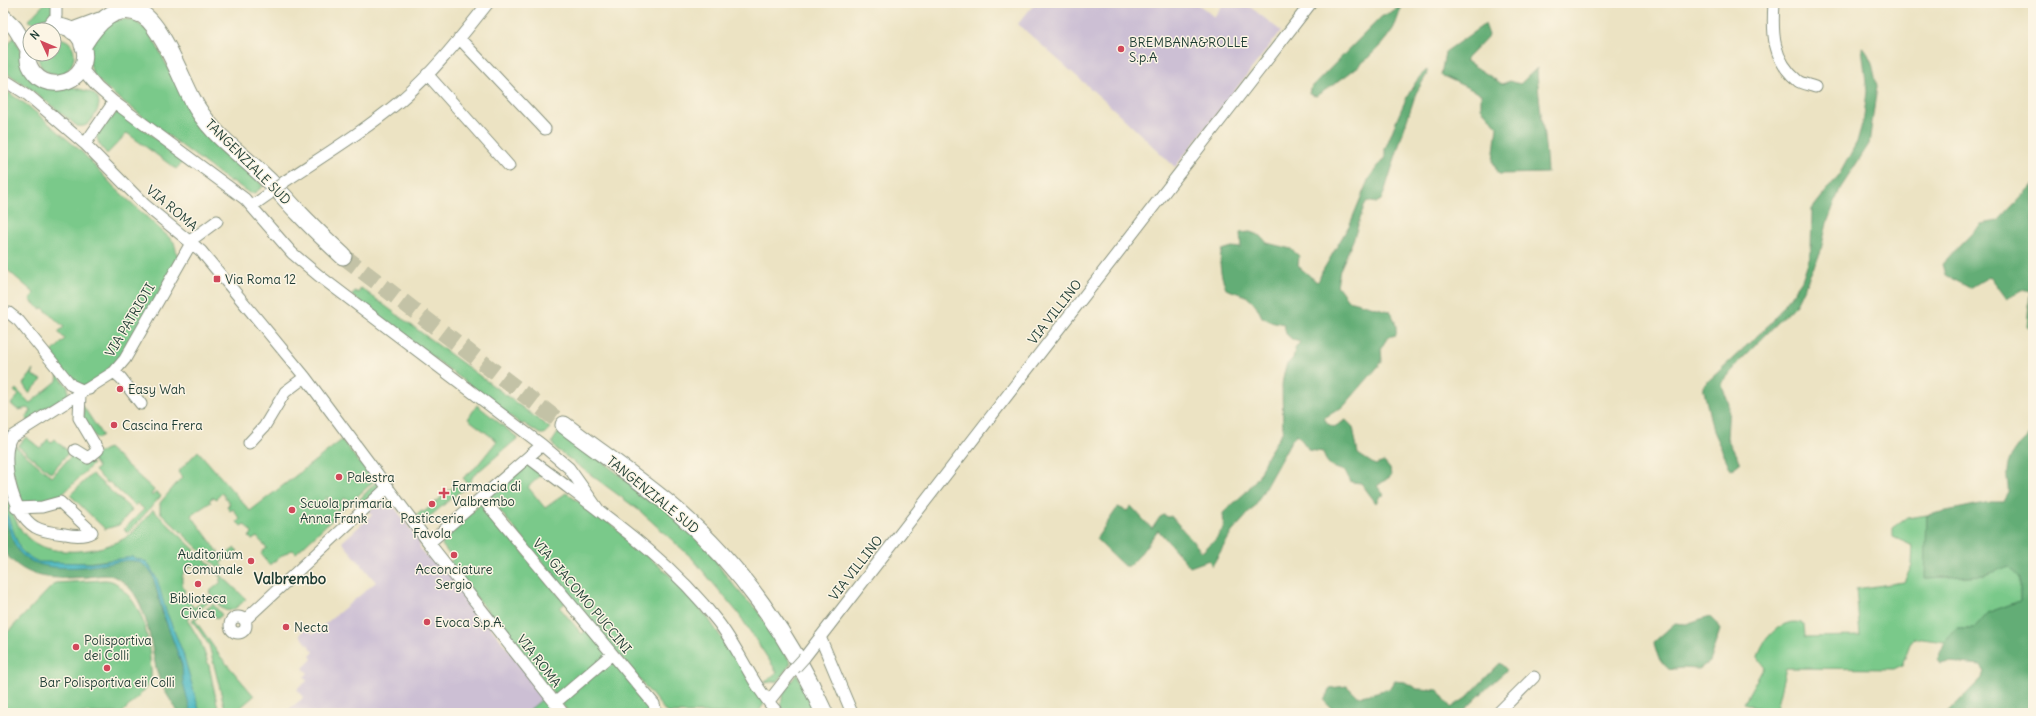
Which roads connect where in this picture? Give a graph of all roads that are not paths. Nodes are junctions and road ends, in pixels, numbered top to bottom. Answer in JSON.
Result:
{"nodes":[{"id":1,"x":488,"y":3,"type":"edge"},
{"id":2,"x":1311,"y":3,"type":"edge"},
{"id":3,"x":1774,"y":3,"type":"edge"},
{"id":4,"x":56,"y":7,"type":"edge"},
{"id":5,"x":4,"y":17,"type":"edge"},
{"id":6,"x":100,"y":21,"type":"junction"},
{"id":7,"x":50,"y":22,"type":"edge"},
{"id":8,"x":22,"y":23,"type":"edge"},
{"id":9,"x":62,"y":29,"type":"edge"},
{"id":10,"x":68,"y":29,"type":"junction"},
{"id":11,"x":22,"y":37,"type":"edge"},
{"id":12,"x":459,"y":38,"type":"junction"},
{"id":13,"x":84,"y":45,"type":"junction"},
{"id":14,"x":28,"y":62,"type":"edge"},
{"id":15,"x":81,"y":68,"type":"junction"},
{"id":16,"x":427,"y":74,"type":"junction"},
{"id":17,"x":3,"y":79,"type":"edge"},
{"id":18,"x":70,"y":80,"type":"junction"},
{"id":19,"x":97,"y":87,"type":"junction"},
{"id":20,"x":1815,"y":87,"type":"dead end"},
{"id":21,"x":114,"y":102,"type":"junction"},
{"id":22,"x":545,"y":129,"type":"dead end"},
{"id":23,"x":85,"y":144,"type":"junction"},
{"id":24,"x":509,"y":166,"type":"dead end"},
{"id":25,"x":252,"y":206,"type":"junction"},
{"id":26,"x":217,"y":221,"type":"dead end"},
{"id":27,"x":192,"y":243,"type":"junction"},
{"id":28,"x":342,"y":256,"type":"tunnel mouth"},
{"id":29,"x":3,"y":314,"type":"edge"},
{"id":30,"x":114,"y":372,"type":"junction"},
{"id":31,"x":305,"y":377,"type":"junction"},
{"id":32,"x":85,"y":392,"type":"junction"},
{"id":33,"x":141,"y":404,"type":"dead end"},
{"id":34,"x":564,"y":425,"type":"tunnel mouth"},
{"id":35,"x":249,"y":443,"type":"dead end"},
{"id":36,"x":542,"y":445,"type":"junction"},
{"id":37,"x":74,"y":450,"type":"dead end"},
{"id":38,"x":529,"y":458,"type":"junction"},
{"id":39,"x":388,"y":487,"type":"junction"},
{"id":40,"x":482,"y":498,"type":"junction"},
{"id":41,"x":16,"y":508,"type":"junction"},
{"id":42,"x":598,"y":509,"type":"junction"},
{"id":43,"x":429,"y":543,"type":"junction"},
{"id":44,"x":245,"y":620,"type":"dead end"},
{"id":45,"x":820,"y":637,"type":"junction"},
{"id":46,"x":612,"y":654,"type":"junction"},
{"id":47,"x":1534,"y":677,"type":"dead end"},
{"id":48,"x":555,"y":703,"type":"junction"},
{"id":49,"x":771,"y":709,"type":"edge"},
{"id":50,"x":563,"y":713,"type":"edge"},
{"id":51,"x":656,"y":713,"type":"edge"},
{"id":52,"x":824,"y":713,"type":"edge"},
{"id":53,"x":852,"y":713,"type":"edge"},
{"id":54,"x":1498,"y":713,"type":"edge"}],
"edges":[{"from":1,"to":12,"type":"street"},
{"from":2,"to":45,"type":"street","name":"VIA VILLINO"},
{"from":3,"to":20,"type":"street"},
{"from":4,"to":7,"type":"street"},
{"from":4,"to":10,"type":"street"},
{"from":5,"to":8,"type":"main road"},
{"from":5,"to":11,"type":"main road"},
{"from":6,"to":10,"type":"highway","name":"TANGENZIALE SUD"},
{"from":6,"to":13,"type":"highway","name":"TANGENZIALE SUD"},
{"from":6,"to":28,"type":"highway","name":"TANGENZIALE SUD"},
{"from":9,"to":10,"type":"main road"},
{"from":10,"to":13,"type":"main road"},
{"from":12,"to":16,"type":"street"},
{"from":12,"to":22,"type":"street"},
{"from":13,"to":15,"type":"main road"},
{"from":14,"to":18,"type":"main road"},
{"from":15,"to":18,"type":"main road"},
{"from":15,"to":19,"type":"street"},
{"from":16,"to":24,"type":"street"},
{"from":16,"to":25,"type":"street","bridge":true},
{"from":17,"to":23,"type":"street","name":"VIA ROMA"},
{"from":18,"to":19,"type":"street"},
{"from":19,"to":21,"type":"street"},
{"from":21,"to":23,"type":"street"},
{"from":21,"to":25,"type":"street"},
{"from":23,"to":27,"type":"street","name":"VIA ROMA"},
{"from":25,"to":36,"type":"street"},
{"from":26,"to":27,"type":"street","name":"VIA PATRIOTI"},
{"from":27,"to":30,"type":"street","name":"VIA PATRIOTI"},
{"from":27,"to":31,"type":"street","name":"VIA ROMA"},
{"from":29,"to":32,"type":"street"},
{"from":30,"to":32,"type":"street","name":"VIA PATRIOTI"},
{"from":30,"to":33,"type":"street"},
{"from":31,"to":35,"type":"street"},
{"from":31,"to":39,"type":"street","name":"VIA ROMA"},
{"from":32,"to":37,"type":"street"},
{"from":32,"to":41,"type":"street","name":"VIA PATRIOTI"},
{"from":34,"to":52,"type":"highway","name":"TANGENZIALE SUD"},
{"from":36,"to":38,"type":"street"},
{"from":36,"to":42,"type":"street"},
{"from":38,"to":40,"type":"street"},
{"from":38,"to":42,"type":"street"},
{"from":39,"to":43,"type":"street","name":"VIA ROMA"},
{"from":39,"to":44,"type":"street"},
{"from":40,"to":43,"type":"street"},
{"from":40,"to":46,"type":"street","name":"VIA GIACOMO PUCCINI"},
{"from":41,"to":41,"type":"street"},
{"from":42,"to":49,"type":"street"},
{"from":43,"to":48,"type":"street","name":"VIA ROMA"},
{"from":45,"to":49,"type":"street","name":"VIA VILLINO","bridge":true},
{"from":45,"to":53,"type":"street"},
{"from":46,"to":48,"type":"street"},
{"from":46,"to":51,"type":"street","name":"VIA GIACOMO PUCCINI"},
{"from":47,"to":54,"type":"street"},
{"from":48,"to":50,"type":"street","name":"VIA ROMA"}]}
